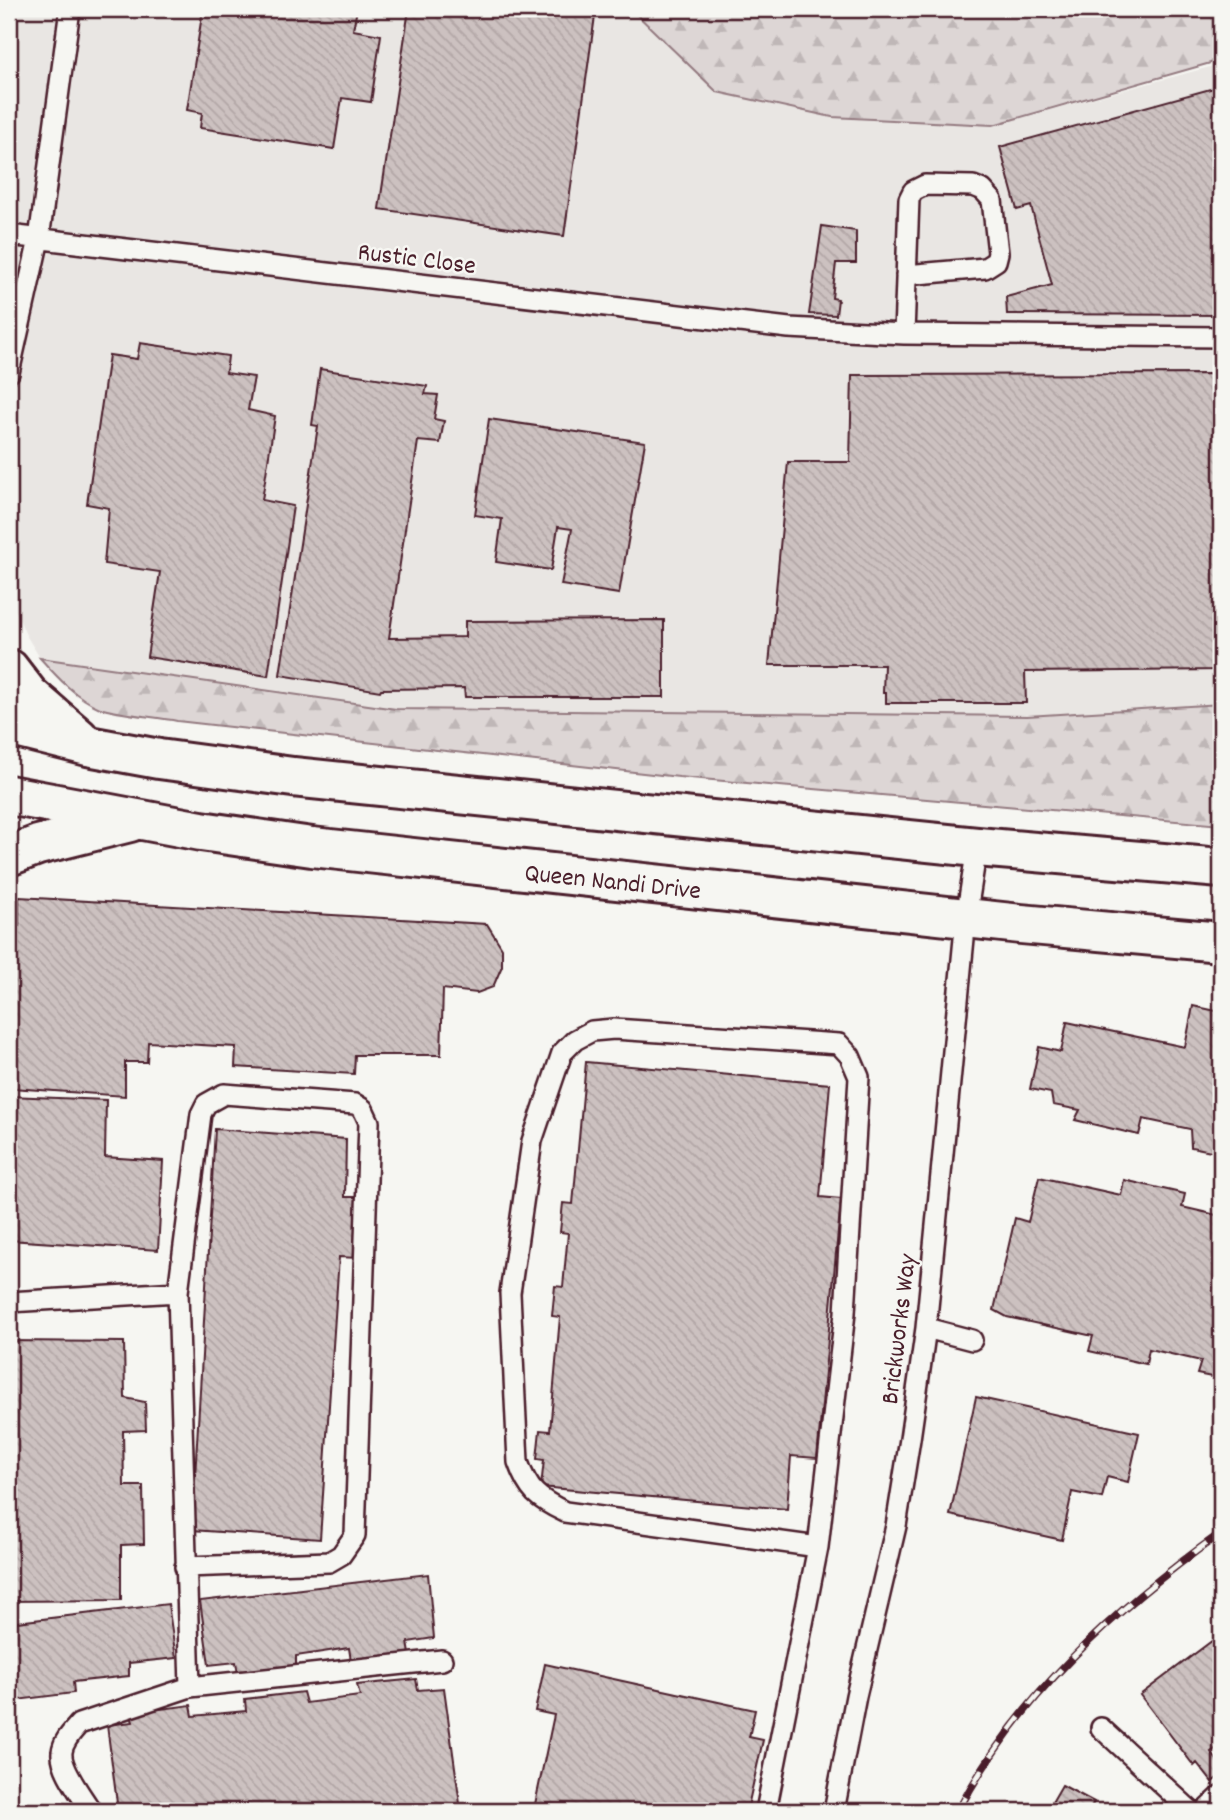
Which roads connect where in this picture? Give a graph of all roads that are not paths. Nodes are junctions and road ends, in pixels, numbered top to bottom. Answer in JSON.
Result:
{"nodes":[{"id":1,"x":70,"y":9,"type":"edge"},
{"id":2,"x":9,"y":235,"type":"edge"},
{"id":3,"x":39,"y":239,"type":"junction"},
{"id":4,"x":906,"y":275,"type":"junction"},
{"id":5,"x":904,"y":334,"type":"junction"},
{"id":6,"x":1221,"y":337,"type":"edge"},
{"id":7,"x":9,"y":373,"type":"edge"},
{"id":8,"x":9,"y":669,"type":"edge"},
{"id":9,"x":9,"y":726,"type":"edge"},
{"id":10,"x":88,"y":746,"type":"junction"},
{"id":11,"x":9,"y":795,"type":"edge"},
{"id":12,"x":142,"y":819,"type":"junction"},
{"id":13,"x":977,"y":847,"type":"junction"},
{"id":14,"x":9,"y":856,"type":"edge"},
{"id":15,"x":1221,"y":868,"type":"edge"},
{"id":16,"x":966,"y":918,"type":"junction"},
{"id":17,"x":1221,"y":942,"type":"edge"},
{"id":18,"x":178,"y":1292,"type":"junction"},
{"id":19,"x":9,"y":1302,"type":"edge"},
{"id":20,"x":926,"y":1328,"type":"junction"},
{"id":21,"x":972,"y":1340,"type":"dead end"},
{"id":22,"x":818,"y":1546,"type":"junction"},
{"id":23,"x":185,"y":1567,"type":"junction"},
{"id":24,"x":442,"y":1660,"type":"dead end"},
{"id":25,"x":190,"y":1687,"type":"junction"},
{"id":26,"x":1101,"y":1728,"type":"dead end"},
{"id":27,"x":1221,"y":1796,"type":"edge"},
{"id":28,"x":91,"y":1811,"type":"edge"},
{"id":29,"x":766,"y":1811,"type":"edge"},
{"id":30,"x":834,"y":1811,"type":"edge"},
{"id":31,"x":1191,"y":1811,"type":"edge"},
{"id":32,"x":1205,"y":1811,"type":"edge"}],
"edges":[{"from":1,"to":3,"type":"lane"},
{"from":2,"to":3,"type":"lane","name":"Rustic Close"},
{"from":3,"to":5,"type":"lane","name":"Rustic Close"},
{"from":3,"to":7,"type":"lane"},
{"from":4,"to":4,"type":"lane"},
{"from":4,"to":5,"type":"lane"},
{"from":5,"to":6,"type":"lane","name":"Rustic Close"},
{"from":8,"to":10,"type":"main road"},
{"from":9,"to":10,"type":"main road"},
{"from":10,"to":13,"type":"main road"},
{"from":11,"to":12,"type":"main road","name":"Queen Nandi Drive"},
{"from":12,"to":14,"type":"main road"},
{"from":12,"to":16,"type":"main road","name":"Queen Nandi Drive"},
{"from":13,"to":15,"type":"main road"},
{"from":13,"to":16,"type":"lane","name":"Brickworks Way"},
{"from":16,"to":17,"type":"main road","name":"Queen Nandi Drive"},
{"from":16,"to":20,"type":"lane","name":"Brickworks Way"},
{"from":18,"to":19,"type":"lane"},
{"from":18,"to":23,"type":"lane"},
{"from":18,"to":23,"type":"lane"},
{"from":20,"to":21,"type":"lane"},
{"from":20,"to":30,"type":"lane","name":"Brickworks Way"},
{"from":22,"to":22,"type":"lane"},
{"from":22,"to":29,"type":"lane"},
{"from":23,"to":25,"type":"lane"},
{"from":24,"to":25,"type":"lane"},
{"from":25,"to":28,"type":"lane"},
{"from":26,"to":31,"type":"lane"},
{"from":27,"to":32,"type":"lane"}]}
